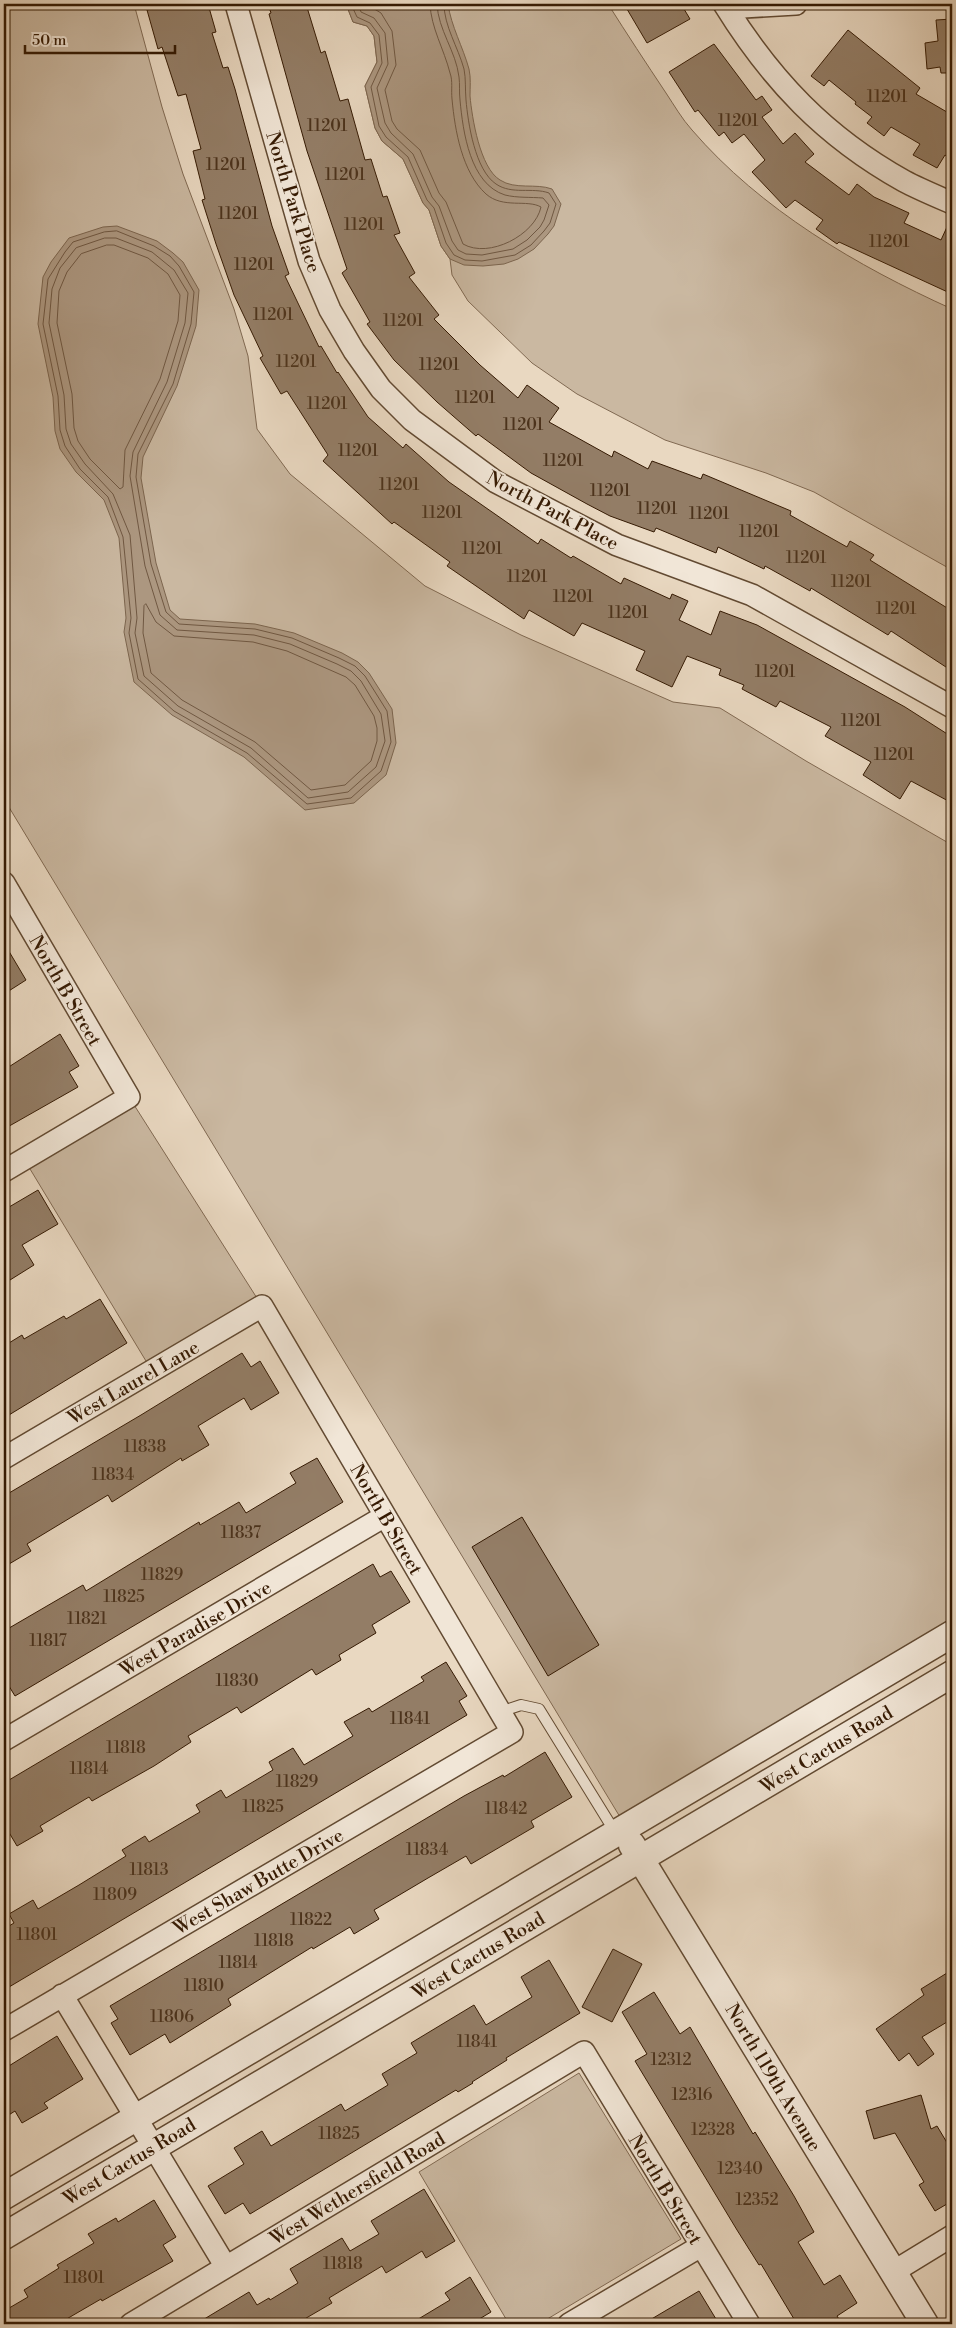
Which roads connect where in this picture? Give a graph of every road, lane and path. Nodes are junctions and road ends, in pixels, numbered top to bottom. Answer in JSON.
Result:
{"nodes":[{"id":1,"x":236,"y":4,"type":"edge"},
{"id":2,"x":796,"y":4,"type":"edge"},
{"id":3,"x":726,"y":6,"type":"edge"},
{"id":4,"x":952,"y":203,"type":"edge"},
{"id":5,"x":952,"y":707,"type":"edge"},
{"id":6,"x":4,"y":884,"type":"edge"},
{"id":7,"x":4,"y":1171,"type":"edge"},
{"id":8,"x":262,"y":1306,"type":"joint"},
{"id":9,"x":4,"y":1458,"type":"edge"},
{"id":10,"x":385,"y":1516,"type":"junction"},
{"id":11,"x":952,"y":1634,"type":"edge"},
{"id":12,"x":952,"y":1674,"type":"edge"},
{"id":13,"x":500,"y":1712,"type":"junction"},
{"id":14,"x":512,"y":1732,"type":"joint"},
{"id":15,"x":4,"y":1740,"type":"edge"},
{"id":16,"x":619,"y":1831,"type":"junction"},
{"id":17,"x":640,"y":1859,"type":"junction"},
{"id":18,"x":62,"y":1995,"type":"junction"},
{"id":19,"x":4,"y":2030,"type":"edge"},
{"id":20,"x":584,"y":2052,"type":"joint"},
{"id":21,"x":136,"y":2117,"type":"junction"},
{"id":22,"x":153,"y":2146,"type":"junction"},
{"id":23,"x":4,"y":2196,"type":"edge"},
{"id":24,"x":4,"y":2236,"type":"edge"},
{"id":25,"x":952,"y":2236,"type":"edge"},
{"id":26,"x":701,"y":2246,"type":"junction"},
{"id":27,"x":226,"y":2267,"type":"junction"},
{"id":28,"x":893,"y":2272,"type":"junction"},
{"id":29,"x":131,"y":2324,"type":"edge"},
{"id":30,"x":569,"y":2324,"type":"edge"},
{"id":31,"x":749,"y":2324,"type":"edge"},
{"id":32,"x":925,"y":2324,"type":"edge"}],
"edges":[{"from":1,"to":5,"type":"street","name":"North Park Place"},
{"from":2,"to":3,"type":"street"},
{"from":3,"to":4,"type":"street"},
{"from":6,"to":7,"type":"street","name":"North B Street"},
{"from":8,"to":9,"type":"street","name":"West Laurel Lane"},
{"from":8,"to":10,"type":"street","name":"North B Street"},
{"from":10,"to":13,"type":"street","name":"North B Street"},
{"from":10,"to":15,"type":"street","name":"West Paradise Drive"},
{"from":11,"to":16,"type":"street","name":"West Cactus Road"},
{"from":12,"to":17,"type":"street","name":"West Cactus Road"},
{"from":13,"to":14,"type":"street","name":"North B Street"},
{"from":13,"to":16,"type":"lane"},
{"from":14,"to":18,"type":"street","name":"West Shaw Butte Drive"},
{"from":16,"to":17,"type":"street","name":"North 119th Avenue"},
{"from":16,"to":21,"type":"street","name":"West Cactus Road"},
{"from":17,"to":22,"type":"street","name":"West Cactus Road"},
{"from":17,"to":28,"type":"street","name":"North 119th Avenue"},
{"from":18,"to":19,"type":"street","name":"West Shaw Butte Drive"},
{"from":18,"to":21,"type":"street"},
{"from":20,"to":26,"type":"street","name":"North B Street"},
{"from":20,"to":27,"type":"street","name":"West Wethersfield Road"},
{"from":21,"to":22,"type":"street"},
{"from":21,"to":23,"type":"street","name":"West Cactus Road"},
{"from":22,"to":24,"type":"street","name":"West Cactus Road"},
{"from":22,"to":27,"type":"street"},
{"from":25,"to":28,"type":"street"},
{"from":26,"to":30,"type":"street"},
{"from":26,"to":31,"type":"street","name":"North B Street"},
{"from":27,"to":29,"type":"street","name":"West Wethersfield Road"},
{"from":28,"to":32,"type":"street","name":"North 119th Avenue"}]}
